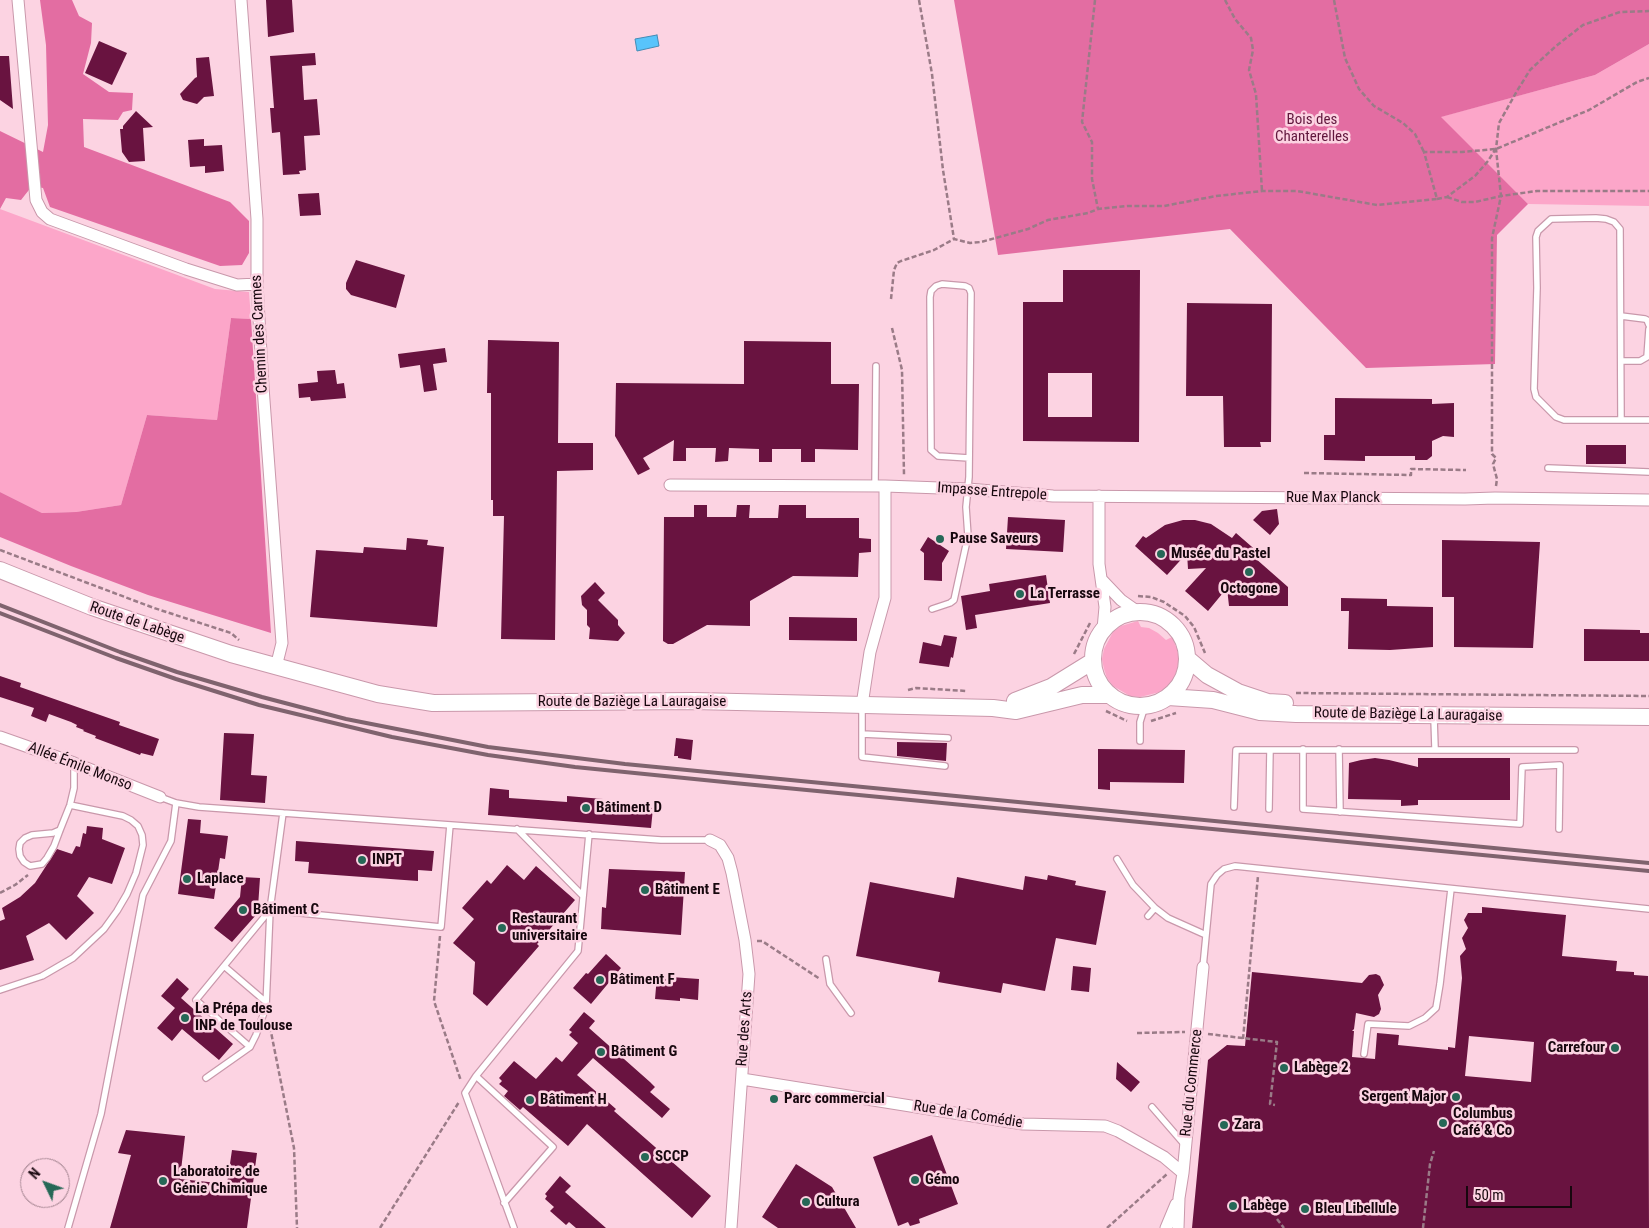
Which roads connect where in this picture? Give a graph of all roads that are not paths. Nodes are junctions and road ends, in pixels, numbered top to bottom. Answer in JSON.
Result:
{"nodes":[{"id":1,"x":18,"y":0,"type":"edge"},
{"id":2,"x":241,"y":0,"type":"edge"},
{"id":3,"x":256,"y":284,"type":"junction"},
{"id":4,"x":1621,"y":316,"type":"junction"},
{"id":5,"x":1649,"y":327,"type":"edge"},
{"id":6,"x":1621,"y":361,"type":"junction"},
{"id":7,"x":876,"y":366,"type":"dead end"},
{"id":8,"x":1621,"y":420,"type":"junction"},
{"id":9,"x":1649,"y":420,"type":"edge"},
{"id":10,"x":969,"y":458,"type":"junction"},
{"id":11,"x":1548,"y":468,"type":"dead end"},
{"id":12,"x":1649,"y":472,"type":"edge"},
{"id":13,"x":670,"y":485,"type":"dead end"},
{"id":14,"x":880,"y":486,"type":"junction"},
{"id":15,"x":968,"y":489,"type":"junction"},
{"id":16,"x":1099,"y":496,"type":"junction"},
{"id":17,"x":1649,"y":500,"type":"edge"},
{"id":18,"x":0,"y":570,"type":"edge"},
{"id":19,"x":1102,"y":579,"type":"junction"},
{"id":20,"x":1137,"y":604,"type":"junction"},
{"id":21,"x":932,"y":608,"type":"dead end"},
{"id":22,"x":1098,"y":624,"type":"junction"},
{"id":23,"x":1187,"y":658,"type":"junction"},
{"id":24,"x":1093,"y":661,"type":"junction"},
{"id":25,"x":276,"y":667,"type":"junction"},
{"id":26,"x":1109,"y":695,"type":"junction"},
{"id":27,"x":1168,"y":697,"type":"junction"},
{"id":28,"x":862,"y":705,"type":"junction"},
{"id":29,"x":1649,"y":707,"type":"edge"},
{"id":30,"x":993,"y":708,"type":"junction"},
{"id":31,"x":1148,"y":714,"type":"junction"},
{"id":32,"x":1434,"y":716,"type":"junction"},
{"id":33,"x":1649,"y":717,"type":"edge"},
{"id":34,"x":862,"y":734,"type":"junction"},
{"id":35,"x":0,"y":737,"type":"edge"},
{"id":36,"x":948,"y":738,"type":"dead end"},
{"id":37,"x":1140,"y":740,"type":"dead end"},
{"id":38,"x":1435,"y":748,"type":"junction"},
{"id":39,"x":1303,"y":749,"type":"junction"},
{"id":40,"x":1339,"y":749,"type":"junction"},
{"id":41,"x":1270,"y":750,"type":"junction"},
{"id":42,"x":1575,"y":750,"type":"dead end"},
{"id":43,"x":74,"y":763,"type":"junction"},
{"id":44,"x":944,"y":766,"type":"dead end"},
{"id":45,"x":160,"y":797,"type":"joint"},
{"id":46,"x":176,"y":803,"type":"junction"},
{"id":47,"x":70,"y":805,"type":"junction"},
{"id":48,"x":1234,"y":807,"type":"dead end"},
{"id":49,"x":1269,"y":810,"type":"dead end"},
{"id":50,"x":1340,"y":812,"type":"junction"},
{"id":51,"x":284,"y":813,"type":"junction"},
{"id":52,"x":450,"y":825,"type":"junction"},
{"id":53,"x":517,"y":829,"type":"junction"},
{"id":54,"x":1559,"y":829,"type":"dead end"},
{"id":55,"x":60,"y":830,"type":"junction"},
{"id":56,"x":589,"y":834,"type":"junction"},
{"id":57,"x":710,"y":840,"type":"joint"},
{"id":58,"x":1117,"y":860,"type":"dead end"},
{"id":59,"x":1451,"y":889,"type":"junction"},
{"id":60,"x":583,"y":896,"type":"junction"},
{"id":61,"x":1155,"y":908,"type":"junction"},
{"id":62,"x":1649,"y":909,"type":"edge"},
{"id":63,"x":270,"y":910,"type":"junction"},
{"id":64,"x":1148,"y":916,"type":"dead end"},
{"id":65,"x":1206,"y":935,"type":"junction"},
{"id":66,"x":826,"y":959,"type":"dead end"},
{"id":67,"x":224,"y":966,"type":"junction"},
{"id":68,"x":1203,"y":967,"type":"joint"},
{"id":69,"x":0,"y":990,"type":"edge"},
{"id":70,"x":266,"y":1005,"type":"junction"},
{"id":71,"x":850,"y":1013,"type":"dead end"},
{"id":72,"x":250,"y":1047,"type":"junction"},
{"id":73,"x":1364,"y":1054,"type":"dead end"},
{"id":74,"x":476,"y":1076,"type":"junction"},
{"id":75,"x":206,"y":1078,"type":"dead end"},
{"id":76,"x":742,"y":1079,"type":"junction"},
{"id":77,"x":1152,"y":1107,"type":"dead end"},
{"id":78,"x":1186,"y":1146,"type":"junction"},
{"id":79,"x":1180,"y":1170,"type":"junction"},
{"id":80,"x":1179,"y":1198,"type":"junction"},
{"id":81,"x":504,"y":1203,"type":"junction"},
{"id":82,"x":68,"y":1228,"type":"edge"},
{"id":83,"x":514,"y":1228,"type":"edge"},
{"id":84,"x":731,"y":1228,"type":"edge"},
{"id":85,"x":1166,"y":1228,"type":"edge"},
{"id":86,"x":1178,"y":1228,"type":"edge"}],
"edges":[{"from":1,"to":3,"type":"street"},
{"from":2,"to":3,"type":"street","name":"Chemin des Carmes"},
{"from":3,"to":25,"type":"street","name":"Chemin des Carmes"},
{"from":4,"to":5,"type":"lane"},
{"from":4,"to":6,"type":"lane"},
{"from":4,"to":8,"type":"lane"},
{"from":5,"to":6,"type":"lane"},
{"from":6,"to":8,"type":"lane"},
{"from":7,"to":14,"type":"lane"},
{"from":8,"to":9,"type":"lane"},
{"from":10,"to":10,"type":"lane"},
{"from":10,"to":15,"type":"lane"},
{"from":11,"to":12,"type":"lane"},
{"from":13,"to":14,"type":"street","name":"Impasse Entrepole"},
{"from":14,"to":15,"type":"street","name":"Impasse Entrepole"},
{"from":14,"to":28,"type":"street"},
{"from":15,"to":16,"type":"street","name":"Impasse Entrepole"},
{"from":15,"to":21,"type":"lane"},
{"from":16,"to":17,"type":"street","name":"Rue Max Planck"},
{"from":16,"to":19,"type":"street"},
{"from":18,"to":25,"type":"main road","name":"Route de Labège"},
{"from":19,"to":20,"type":"street"},
{"from":19,"to":22,"type":"street"},
{"from":20,"to":22,"type":"main road"},
{"from":20,"to":23,"type":"main road"},
{"from":22,"to":24,"type":"main road"},
{"from":23,"to":27,"type":"main road"},
{"from":23,"to":29,"type":"main road","name":"Route de Baziège La Lauragaise"},
{"from":24,"to":26,"type":"main road"},
{"from":24,"to":30,"type":"main road","name":"Route de Baziège La Lauragaise"},
{"from":25,"to":28,"type":"main road","name":"Route de Baziège La Lauragaise"},
{"from":26,"to":30,"type":"main road","name":"Route de Baziège La Lauragaise"},
{"from":26,"to":31,"type":"main road"},
{"from":27,"to":31,"type":"main road"},
{"from":27,"to":32,"type":"main road","name":"Route de Baziège La Lauragaise"},
{"from":28,"to":30,"type":"main road","name":"Route de Baziège La Lauragaise"},
{"from":28,"to":34,"type":"lane"},
{"from":31,"to":37,"type":"lane"},
{"from":32,"to":33,"type":"main road","name":"Route de Baziège La Lauragaise"},
{"from":32,"to":38,"type":"lane"},
{"from":34,"to":36,"type":"lane"},
{"from":34,"to":44,"type":"lane"},
{"from":35,"to":43,"type":"street","name":"Allée Émile Monso"},
{"from":38,"to":40,"type":"lane"},
{"from":38,"to":42,"type":"lane"},
{"from":39,"to":40,"type":"lane"},
{"from":39,"to":41,"type":"lane"},
{"from":39,"to":50,"type":"lane"},
{"from":40,"to":50,"type":"lane"},
{"from":41,"to":48,"type":"lane"},
{"from":41,"to":49,"type":"lane"},
{"from":43,"to":45,"type":"street","name":"Allée Émile Monso"},
{"from":43,"to":47,"type":"lane"},
{"from":45,"to":46,"type":"lane"},
{"from":46,"to":51,"type":"lane"},
{"from":46,"to":82,"type":"lane"},
{"from":47,"to":55,"type":"lane"},
{"from":47,"to":69,"type":"lane"},
{"from":50,"to":54,"type":"lane"},
{"from":51,"to":52,"type":"lane"},
{"from":51,"to":63,"type":"lane"},
{"from":52,"to":53,"type":"lane"},
{"from":52,"to":63,"type":"lane"},
{"from":53,"to":56,"type":"lane"},
{"from":53,"to":60,"type":"lane"},
{"from":55,"to":55,"type":"lane"},
{"from":56,"to":57,"type":"lane"},
{"from":56,"to":60,"type":"lane"},
{"from":57,"to":76,"type":"street","name":"Rue des Arts"},
{"from":58,"to":61,"type":"lane"},
{"from":59,"to":62,"type":"lane"},
{"from":59,"to":65,"type":"lane"},
{"from":59,"to":73,"type":"lane"},
{"from":60,"to":74,"type":"lane"},
{"from":61,"to":64,"type":"lane"},
{"from":61,"to":65,"type":"lane"},
{"from":63,"to":67,"type":"lane"},
{"from":63,"to":70,"type":"lane"},
{"from":65,"to":68,"type":"lane"},
{"from":66,"to":71,"type":"lane"},
{"from":67,"to":70,"type":"lane"},
{"from":67,"to":72,"type":"lane"},
{"from":68,"to":78,"type":"street","name":"Rue du Commerce"},
{"from":70,"to":72,"type":"lane"},
{"from":72,"to":75,"type":"lane"},
{"from":74,"to":81,"type":"lane"},
{"from":74,"to":81,"type":"lane"},
{"from":76,"to":79,"type":"street","name":"Rue de la Comédie"},
{"from":76,"to":84,"type":"street","name":"Rue des Arts"},
{"from":77,"to":78,"type":"lane"},
{"from":78,"to":79,"type":"street","name":"Rue du Commerce"},
{"from":79,"to":80,"type":"street","name":"Rue du Commerce"},
{"from":80,"to":85,"type":"street","name":"Rue du Commerce"},
{"from":80,"to":86,"type":"street","name":"Rue du Commerce"},
{"from":81,"to":83,"type":"lane"}]}
